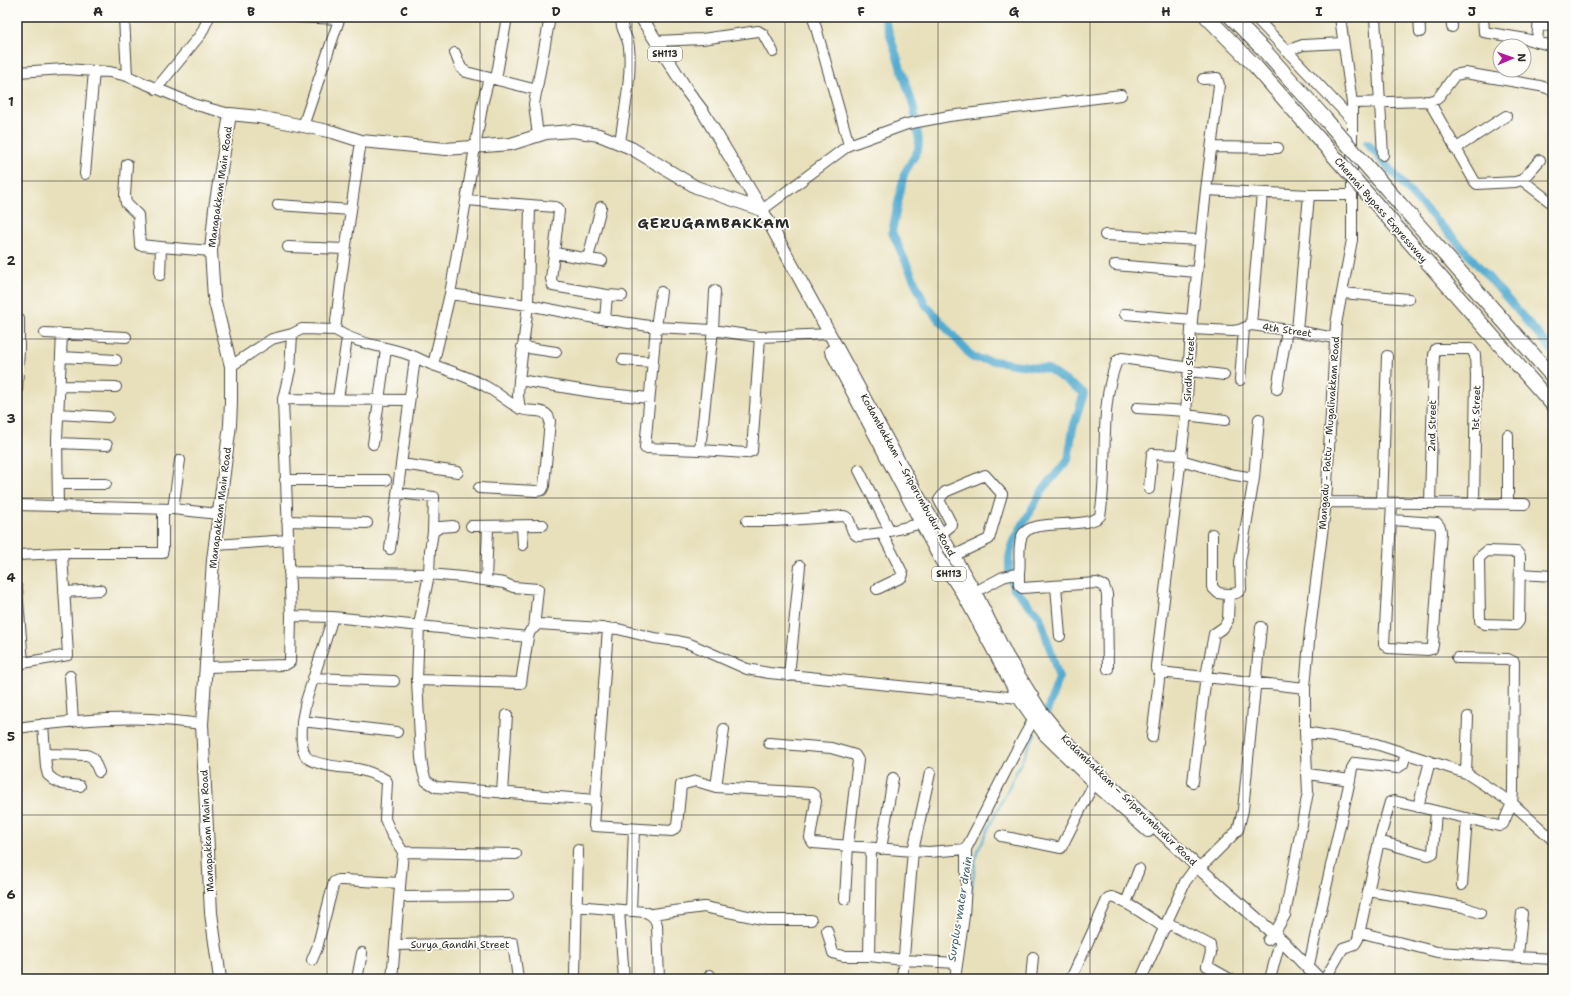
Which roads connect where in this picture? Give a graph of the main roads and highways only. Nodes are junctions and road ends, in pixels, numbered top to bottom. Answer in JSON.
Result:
{"nodes":[{"id":1,"x":641,"y":17,"type":"edge"},
{"id":2,"x":1207,"y":17,"type":"edge"},
{"id":3,"x":1231,"y":17,"type":"edge"},
{"id":4,"x":688,"y":92,"type":"junction"},
{"id":5,"x":750,"y":205,"type":"junction"},
{"id":6,"x":762,"y":210,"type":"junction"},
{"id":7,"x":826,"y":334,"type":"junction"},
{"id":8,"x":1553,"y":377,"type":"edge"},
{"id":9,"x":1553,"y":405,"type":"edge"},
{"id":10,"x":928,"y":522,"type":"junction"},
{"id":11,"x":1037,"y":716,"type":"junction"},
{"id":12,"x":1196,"y":869,"type":"junction"},
{"id":13,"x":1309,"y":974,"type":"edge"},
{"id":14,"x":220,"y":979,"type":"edge"},
{"id":15,"x":1319,"y":979,"type":"edge"}],
"edges":[{"from":1,"to":4,"type":"main road","name":"Kodambakkam – Sriperumbudur Road","number":"SH113"},
{"from":2,"to":9,"type":"highway","name":"Chennai Bypass Expressway","bridge":true},
{"from":3,"to":8,"type":"highway","name":"Chennai Bypass Expressway","bridge":true},
{"from":4,"to":5,"type":"main road","name":"Kodambakkam – Sriperumbudur Road","number":"SH113"},
{"from":4,"to":6,"type":"main road","name":"Kodambakkam – Sriperumbudur Road","number":"SH113"},
{"from":5,"to":6,"type":"main road","name":"Manapakkam Main Road"},
{"from":5,"to":7,"type":"main road","name":"Kodambakkam – Sriperumbudur Road","number":"SH113"},
{"from":5,"to":14,"type":"main road","name":"Manapakkam Main Road"},
{"from":6,"to":7,"type":"main road","name":"Kodambakkam – Sriperumbudur Road","number":"SH113"},
{"from":7,"to":10,"type":"main road","name":"Kodambakkam – Sriperumbudur Road","number":"SH113"},
{"from":10,"to":11,"type":"main road","name":"Kodambakkam – Sriperumbudur Road","number":"SH113"},
{"from":10,"to":11,"type":"main road","name":"Kodambakkam – Sriperumbudur Road","number":"SH113"},
{"from":11,"to":12,"type":"main road","name":"Kodambakkam – Sriperumbudur Road","number":"SH113"},
{"from":11,"to":12,"type":"main road","name":"Kodambakkam – Sriperumbudur Road","number":"SH113"},
{"from":12,"to":13,"type":"main road","name":"Kodambakkam – Sriperumbudur Road","number":"SH113"},
{"from":13,"to":15,"type":"main road","name":"Kodambakkam – Sriperumbudur Road","number":"SH113"}]}
